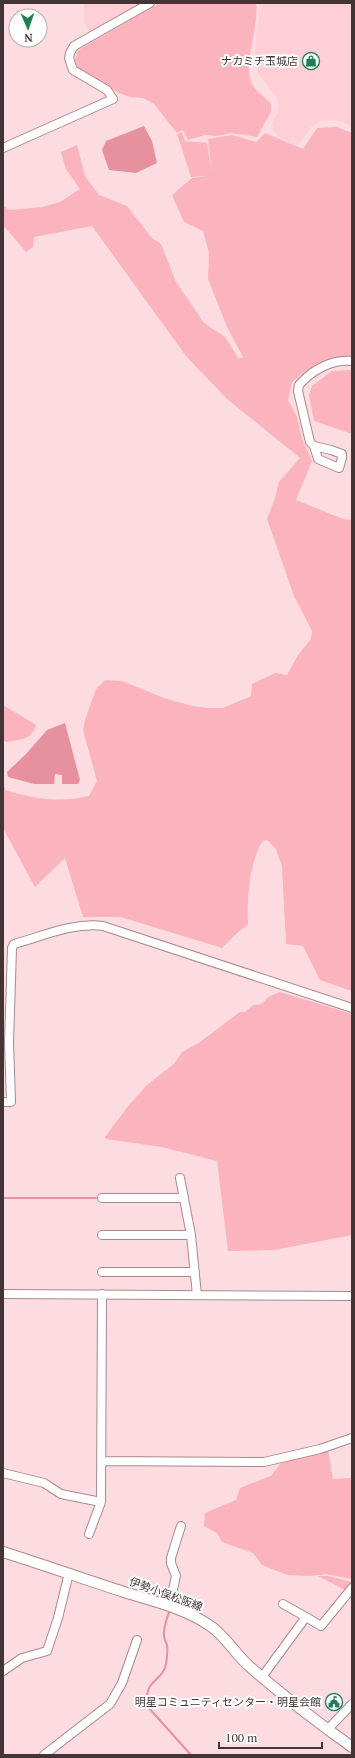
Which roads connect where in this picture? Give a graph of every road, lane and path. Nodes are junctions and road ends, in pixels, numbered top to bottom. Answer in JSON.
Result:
{"nodes":[{"id":1,"x":150,"y":3,"type":"edge"},
{"id":2,"x":3,"y":148,"type":"edge"},
{"id":3,"x":352,"y":361,"type":"edge"},
{"id":4,"x":314,"y":446,"type":"dead end"},
{"id":5,"x":352,"y":1008,"type":"edge"},
{"id":6,"x":7,"y":1016,"type":"edge"},
{"id":7,"x":6,"y":1045,"type":"edge"},
{"id":8,"x":3,"y":1102,"type":"edge"},
{"id":9,"x":180,"y":1178,"type":"dead end"},
{"id":10,"x":102,"y":1198,"type":"dead end"},
{"id":11,"x":184,"y":1198,"type":"junction"},
{"id":12,"x":191,"y":1235,"type":"junction"},
{"id":13,"x":102,"y":1236,"type":"dead end"},
{"id":14,"x":102,"y":1272,"type":"dead end"},
{"id":15,"x":195,"y":1272,"type":"junction"},
{"id":16,"x":3,"y":1294,"type":"edge"},
{"id":17,"x":102,"y":1294,"type":"junction"},
{"id":18,"x":197,"y":1295,"type":"junction"},
{"id":19,"x":352,"y":1296,"type":"edge"},
{"id":20,"x":352,"y":1438,"type":"edge"},
{"id":21,"x":102,"y":1460,"type":"junction"},
{"id":22,"x":3,"y":1473,"type":"edge"},
{"id":23,"x":101,"y":1502,"type":"junction"},
{"id":24,"x":180,"y":1526,"type":"dead end"},
{"id":25,"x":89,"y":1534,"type":"dead end"},
{"id":26,"x":3,"y":1552,"type":"edge"},
{"id":27,"x":69,"y":1573,"type":"junction"},
{"id":28,"x":352,"y":1588,"type":"edge"},
{"id":29,"x":283,"y":1604,"type":"dead end"},
{"id":30,"x":174,"y":1608,"type":"junction"},
{"id":31,"x":306,"y":1617,"type":"junction"},
{"id":32,"x":137,"y":1640,"type":"dead end"},
{"id":33,"x":3,"y":1671,"type":"edge"},
{"id":34,"x":262,"y":1677,"type":"junction"},
{"id":35,"x":352,"y":1704,"type":"edge"},
{"id":36,"x":328,"y":1729,"type":"junction"},
{"id":37,"x":352,"y":1747,"type":"edge"},
{"id":38,"x":44,"y":1755,"type":"edge"}],
"edges":[{"from":1,"to":2,"type":"street"},
{"from":3,"to":4,"type":"street"},
{"from":5,"to":6,"type":"street"},
{"from":6,"to":7,"type":"street"},
{"from":7,"to":8,"type":"street"},
{"from":9,"to":11,"type":"street"},
{"from":10,"to":11,"type":"street"},
{"from":11,"to":12,"type":"street"},
{"from":12,"to":13,"type":"street"},
{"from":12,"to":15,"type":"street"},
{"from":14,"to":15,"type":"street"},
{"from":15,"to":18,"type":"street"},
{"from":16,"to":17,"type":"street"},
{"from":17,"to":18,"type":"street"},
{"from":17,"to":21,"type":"street"},
{"from":18,"to":19,"type":"street"},
{"from":20,"to":21,"type":"street"},
{"from":21,"to":23,"type":"street"},
{"from":22,"to":23,"type":"street"},
{"from":23,"to":25,"type":"street"},
{"from":24,"to":30,"type":"street"},
{"from":26,"to":27,"type":"main road","name":"伊勢小俣松阪線"},
{"from":27,"to":30,"type":"main road","name":"伊勢小俣松阪線"},
{"from":27,"to":33,"type":"street"},
{"from":28,"to":31,"type":"street"},
{"from":29,"to":31,"type":"street"},
{"from":30,"to":34,"type":"main road","name":"伊勢小俣松阪線"},
{"from":31,"to":34,"type":"street"},
{"from":32,"to":38,"type":"street"},
{"from":34,"to":36,"type":"main road","name":"伊勢小俣松阪線"},
{"from":35,"to":36,"type":"street"},
{"from":36,"to":37,"type":"main road","name":"伊勢小俣松阪線"}]}
